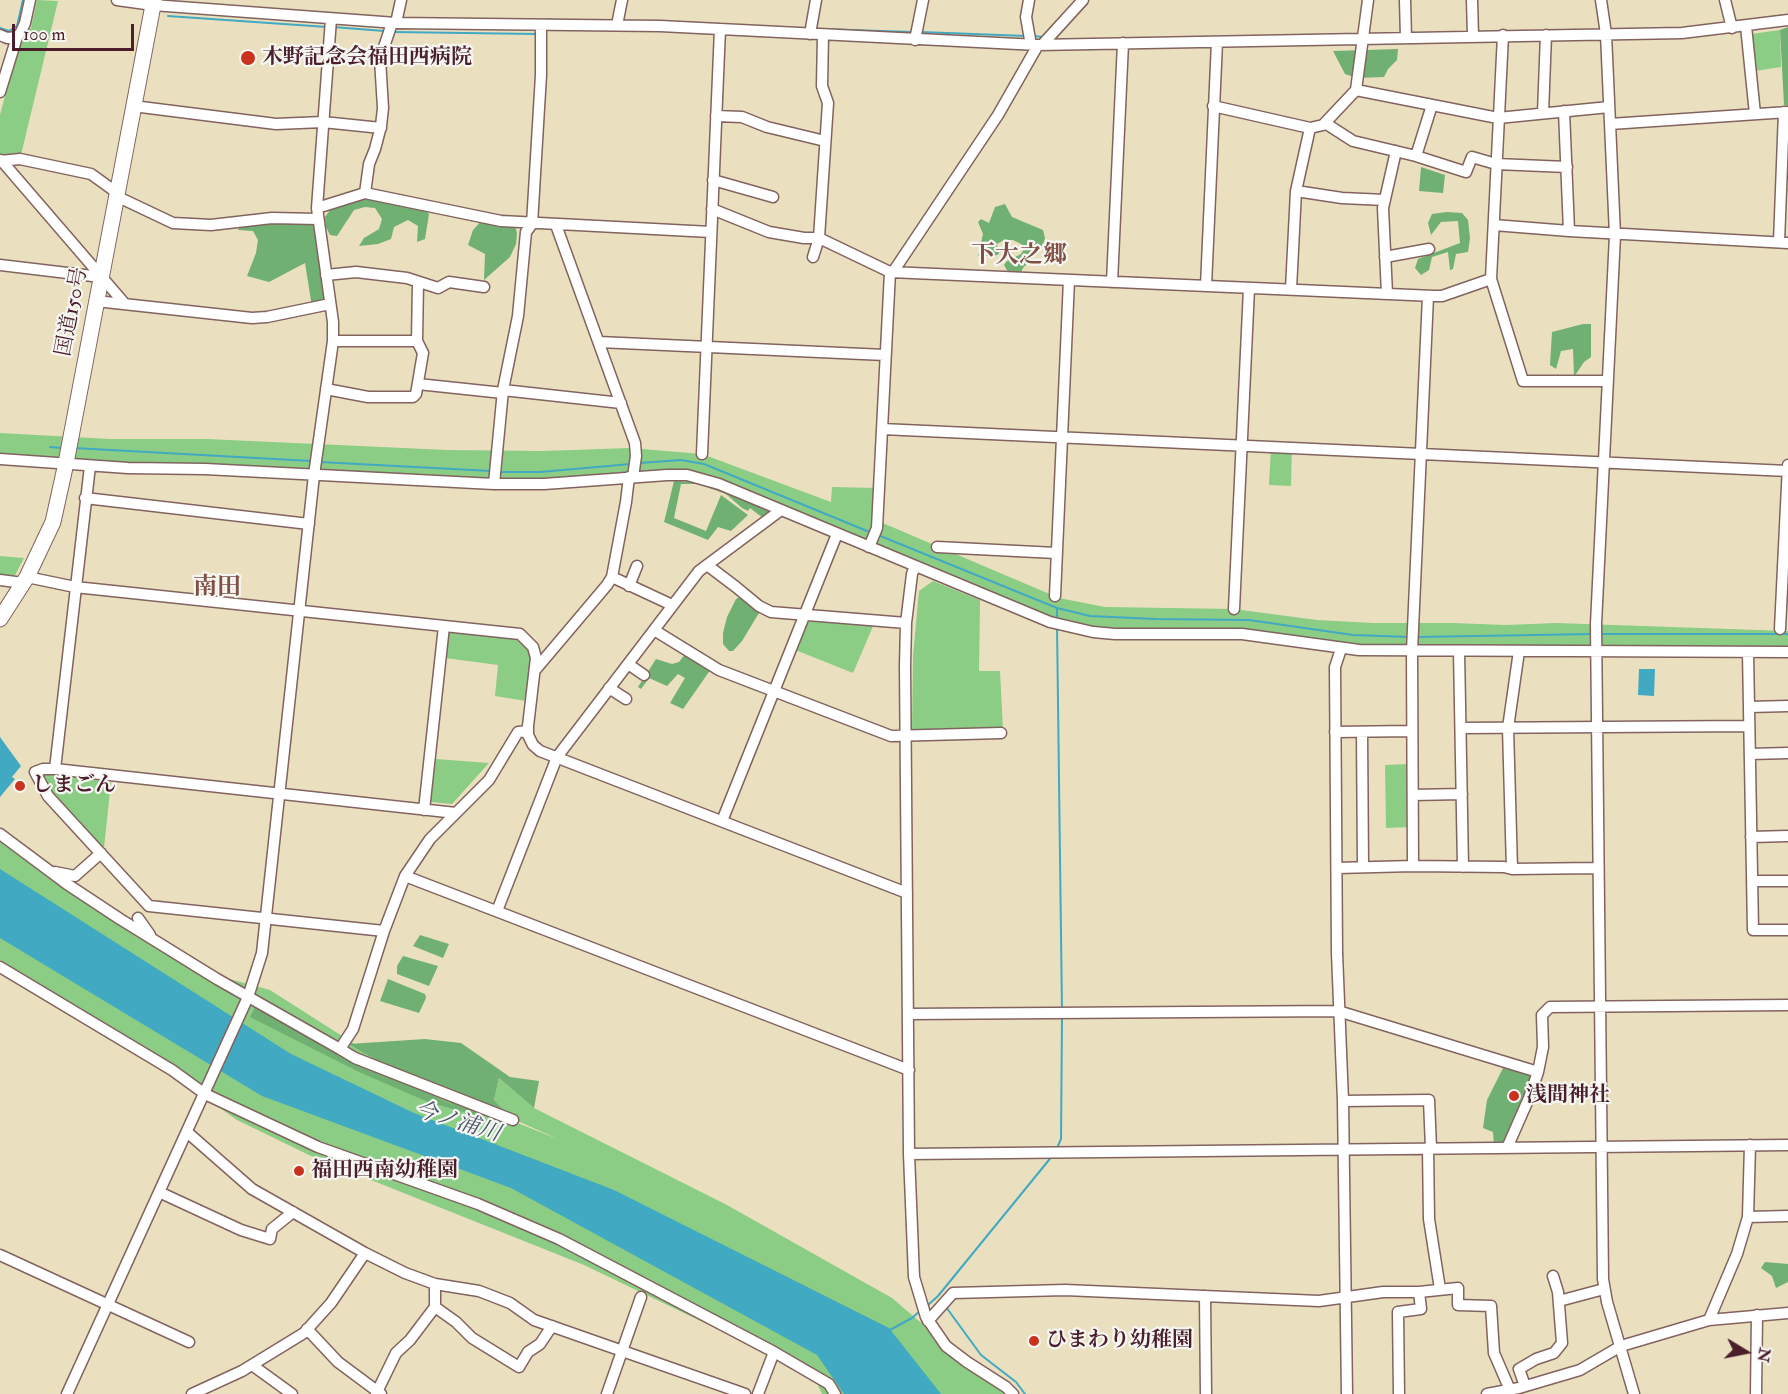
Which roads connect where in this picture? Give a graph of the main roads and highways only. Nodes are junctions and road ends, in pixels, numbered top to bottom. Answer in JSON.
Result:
{"nodes":[{"id":1,"x":153,"y":3,"type":"edge"},
{"id":2,"x":0,"y":619,"type":"edge"}],
"edges":[{"from":1,"to":2,"type":"highway","name":"国道150号"}]}
